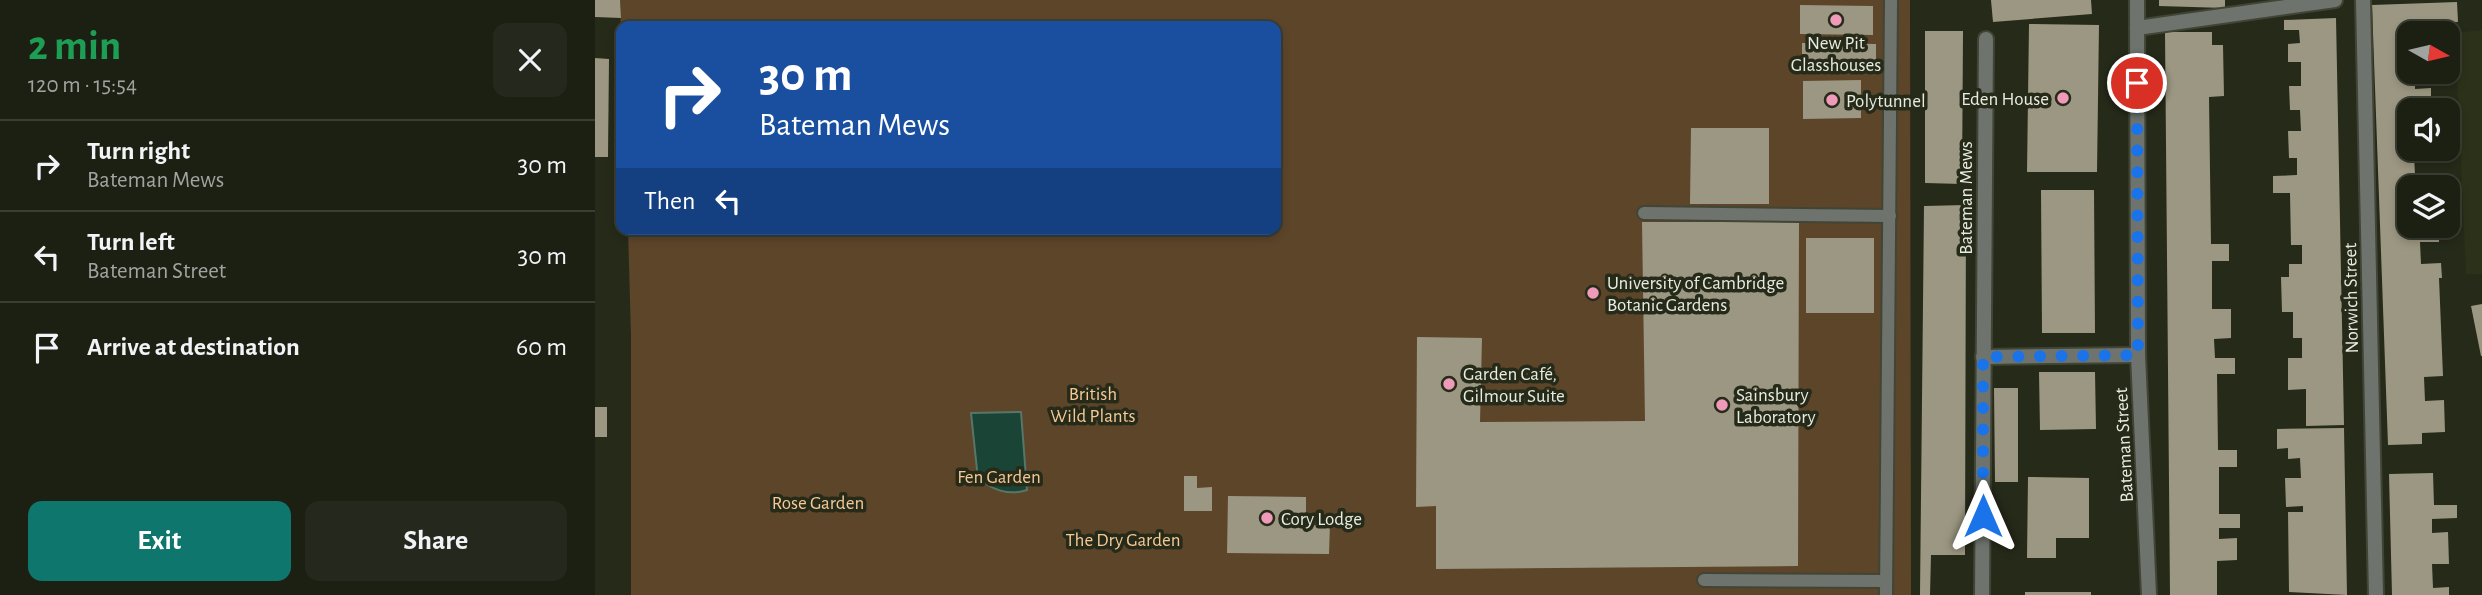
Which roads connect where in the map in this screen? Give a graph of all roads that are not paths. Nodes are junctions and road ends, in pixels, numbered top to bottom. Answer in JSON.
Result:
{"nodes":[{"id":1,"x":1891,"y":0,"type":"edge"},
{"id":2,"x":2137,"y":0,"type":"edge"},
{"id":3,"x":2335,"y":0,"type":"edge"},
{"id":4,"x":2363,"y":0,"type":"edge"},
{"id":5,"x":2137,"y":28,"type":"junction"},
{"id":6,"x":1986,"y":39,"type":"dead end"},
{"id":7,"x":1644,"y":213,"type":"dead end"},
{"id":8,"x":1890,"y":216,"type":"junction"},
{"id":9,"x":2138,"y":355,"type":"junction"},
{"id":10,"x":1983,"y":357,"type":"junction"},
{"id":11,"x":1704,"y":580,"type":"dead end"},
{"id":12,"x":1886,"y":581,"type":"junction"},
{"id":13,"x":1886,"y":595,"type":"edge"},
{"id":14,"x":1982,"y":595,"type":"edge"},
{"id":15,"x":2149,"y":595,"type":"edge"},
{"id":16,"x":2376,"y":595,"type":"edge"}],
"edges":[{"from":1,"to":8,"type":"lane"},
{"from":2,"to":5,"type":"street","name":"Bateman Street"},
{"from":3,"to":5,"type":"street"},
{"from":4,"to":16,"type":"street","name":"Norwich Street"},
{"from":5,"to":9,"type":"street","name":"Bateman Street"},
{"from":6,"to":10,"type":"street","name":"Bateman Mews"},
{"from":7,"to":8,"type":"lane"},
{"from":8,"to":12,"type":"lane"},
{"from":9,"to":10,"type":"street"},
{"from":9,"to":15,"type":"street","name":"Bateman Street"},
{"from":10,"to":14,"type":"street","name":"Bateman Mews"},
{"from":11,"to":12,"type":"lane"},
{"from":12,"to":13,"type":"lane"}]}
